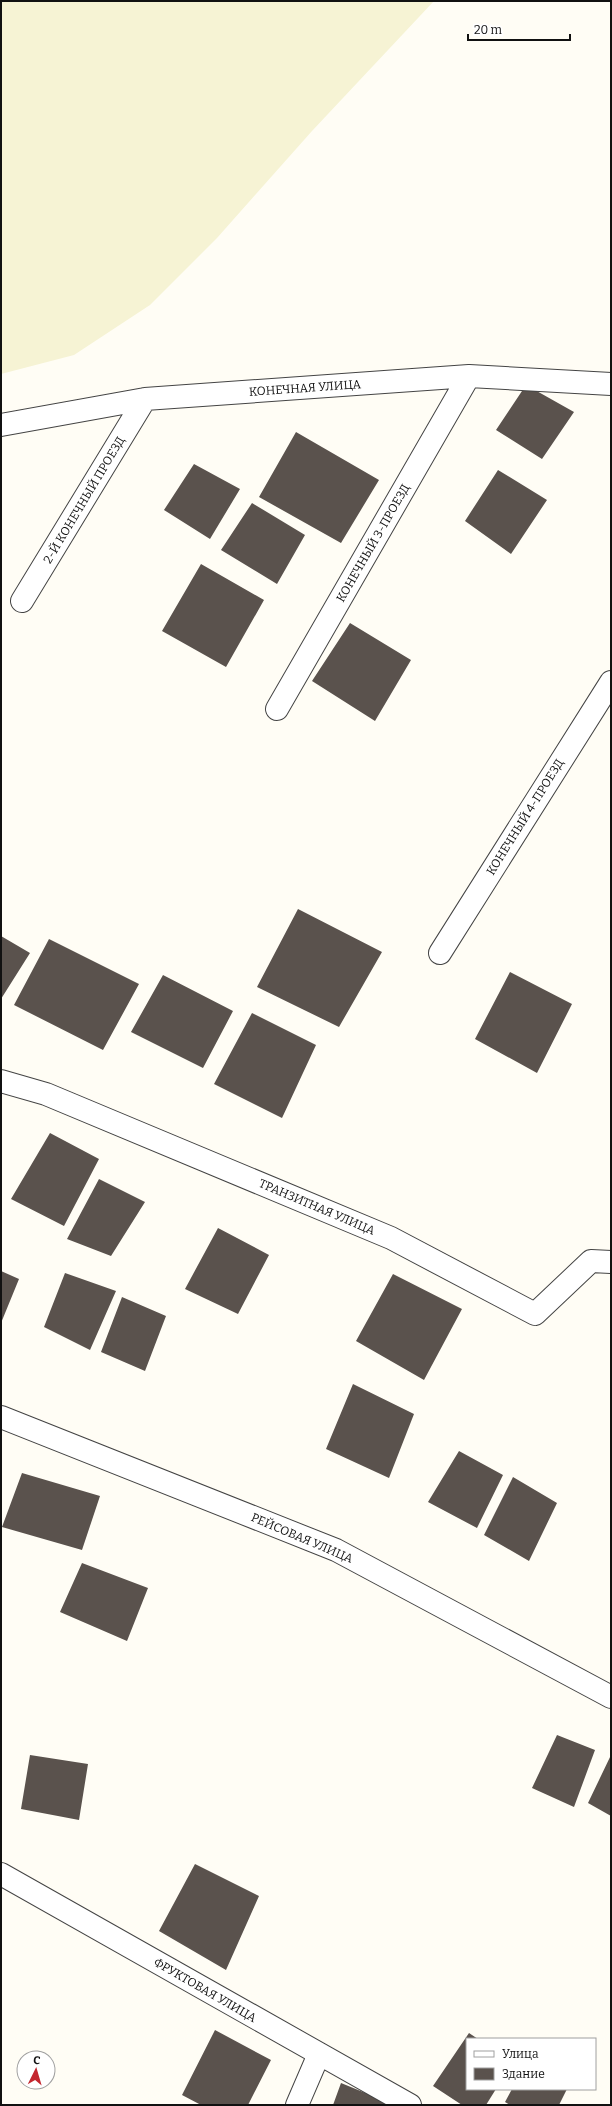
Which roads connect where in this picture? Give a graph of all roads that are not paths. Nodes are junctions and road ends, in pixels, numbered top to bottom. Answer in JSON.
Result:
{"nodes":[{"id":1,"x":469,"y":376,"type":"junction"},
{"id":2,"x":611,"y":384,"type":"edge"},
{"id":3,"x":145,"y":399,"type":"junction"},
{"id":4,"x":1,"y":425,"type":"edge"},
{"id":5,"x":22,"y":601,"type":"dead end"},
{"id":6,"x":611,"y":682,"type":"edge"},
{"id":7,"x":276,"y":709,"type":"dead end"},
{"id":8,"x":440,"y":953,"type":"dead end"},
{"id":9,"x":1,"y":1081,"type":"edge"},
{"id":10,"x":611,"y":1262,"type":"edge"},
{"id":11,"x":1,"y":1417,"type":"edge"},
{"id":12,"x":611,"y":1698,"type":"edge"},
{"id":13,"x":1,"y":1874,"type":"edge"},
{"id":14,"x":318,"y":2054,"type":"junction"},
{"id":15,"x":297,"y":2105,"type":"edge"},
{"id":16,"x":410,"y":2105,"type":"edge"}],
"edges":[{"from":1,"to":2,"type":"street","name":"КОНЕЧНАЯ УЛИЦА"},
{"from":1,"to":3,"type":"street","name":"КОНЕЧНАЯ УЛИЦА"},
{"from":1,"to":7,"type":"street","name":"КОНЕЧНЫЙ 3-ПРОЕЗД"},
{"from":3,"to":4,"type":"street","name":"КОНЕЧНАЯ УЛИЦА"},
{"from":3,"to":5,"type":"street","name":"2-Й КОНЕЧНЫЙ ПРОЕЗД"},
{"from":6,"to":8,"type":"street","name":"КОНЕЧНЫЙ 4-ПРОЕЗД"},
{"from":9,"to":10,"type":"street","name":"ТРАНЗИТНАЯ УЛИЦА"},
{"from":11,"to":12,"type":"street","name":"РЕЙСОВАЯ УЛИЦА"},
{"from":13,"to":14,"type":"street","name":"ФРУКТОВАЯ УЛИЦА"},
{"from":14,"to":15,"type":"street"},
{"from":14,"to":16,"type":"street","name":"ФРУКТОВАЯ УЛИЦА"}]}
